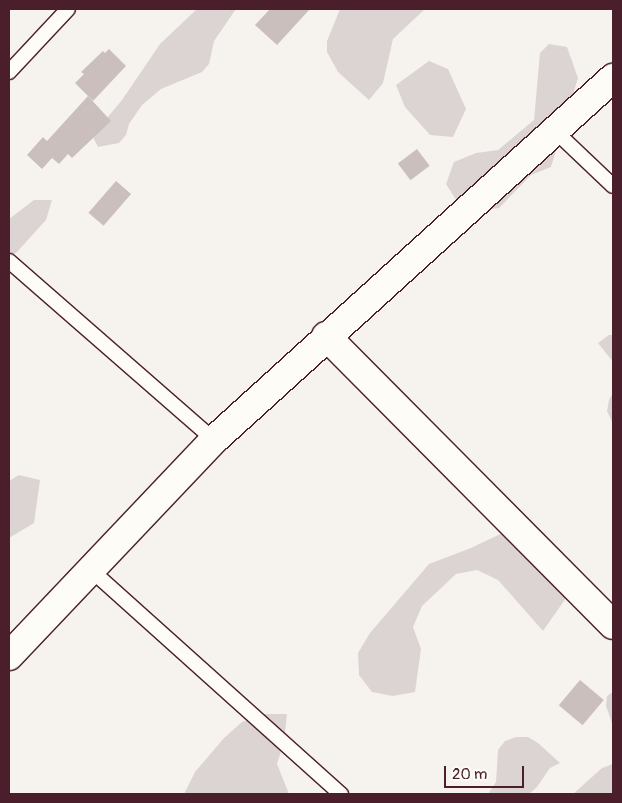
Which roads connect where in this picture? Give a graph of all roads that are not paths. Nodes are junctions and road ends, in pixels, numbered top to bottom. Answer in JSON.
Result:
{"nodes":[{"id":1,"x":68,"y":9,"type":"edge"},
{"id":2,"x":9,"y":72,"type":"edge"},
{"id":3,"x":613,"y":78,"type":"edge"},
{"id":4,"x":554,"y":130,"type":"junction"},
{"id":5,"x":613,"y":186,"type":"edge"},
{"id":6,"x":9,"y":261,"type":"edge"},
{"id":7,"x":326,"y":336,"type":"junction"},
{"id":8,"x":214,"y":440,"type":"junction"},
{"id":9,"x":91,"y":570,"type":"junction"},
{"id":10,"x":613,"y":625,"type":"edge"},
{"id":11,"x":9,"y":656,"type":"edge"},
{"id":12,"x":341,"y":794,"type":"edge"}],
"edges":[{"from":1,"to":2,"type":"lane"},
{"from":3,"to":4,"type":"street"},
{"from":4,"to":5,"type":"lane"},
{"from":4,"to":7,"type":"street"},
{"from":6,"to":8,"type":"lane"},
{"from":7,"to":8,"type":"street"},
{"from":7,"to":10,"type":"street"},
{"from":8,"to":9,"type":"street"},
{"from":9,"to":11,"type":"street"},
{"from":9,"to":12,"type":"lane"}]}
